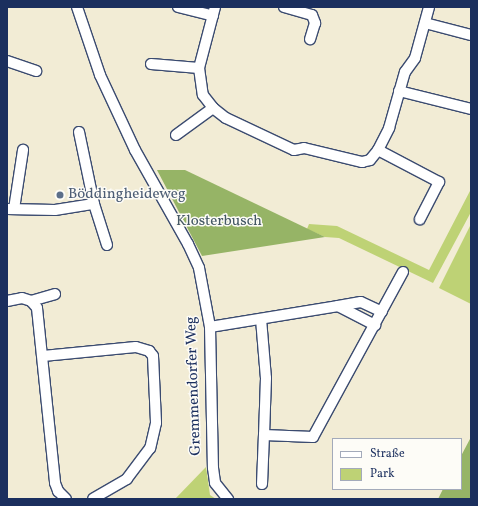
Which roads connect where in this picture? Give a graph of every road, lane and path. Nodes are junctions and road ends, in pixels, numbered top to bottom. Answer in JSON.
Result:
{"nodes":[{"id":1,"x":77,"y":7,"type":"edge"},
{"id":2,"x":178,"y":7,"type":"edge"},
{"id":3,"x":284,"y":7,"type":"edge"},
{"id":4,"x":429,"y":7,"type":"edge"},
{"id":5,"x":214,"y":12,"type":"edge"},
{"id":6,"x":425,"y":23,"type":"junction"},
{"id":7,"x":471,"y":35,"type":"edge"},
{"id":8,"x":310,"y":39,"type":"dead end"},
{"id":9,"x":7,"y":61,"type":"edge"},
{"id":10,"x":151,"y":64,"type":"dead end"},
{"id":11,"x":199,"y":68,"type":"junction"},
{"id":12,"x":36,"y":71,"type":"dead end"},
{"id":13,"x":399,"y":91,"type":"junction"},
{"id":14,"x":213,"y":108,"type":"junction"},
{"id":15,"x":471,"y":109,"type":"edge"},
{"id":16,"x":79,"y":132,"type":"dead end"},
{"id":17,"x":176,"y":134,"type":"dead end"},
{"id":18,"x":23,"y":150,"type":"dead end"},
{"id":19,"x":378,"y":150,"type":"junction"},
{"id":20,"x":94,"y":204,"type":"junction"},
{"id":21,"x":11,"y":209,"type":"edge"},
{"id":22,"x":420,"y":219,"type":"dead end"},
{"id":23,"x":107,"y":245,"type":"dead end"},
{"id":24,"x":403,"y":272,"type":"dead end"},
{"id":25,"x":54,"y":294,"type":"dead end"},
{"id":26,"x":7,"y":301,"type":"edge"},
{"id":27,"x":31,"y":301,"type":"junction"},
{"id":28,"x":338,"y":306,"type":"junction"},
{"id":29,"x":382,"y":312,"type":"junction"},
{"id":30,"x":260,"y":319,"type":"junction"},
{"id":31,"x":375,"y":325,"type":"junction"},
{"id":32,"x":210,"y":327,"type":"junction"},
{"id":33,"x":43,"y":356,"type":"junction"},
{"id":34,"x":264,"y":435,"type":"junction"},
{"id":35,"x":262,"y":484,"type":"dead end"},
{"id":36,"x":66,"y":499,"type":"edge"},
{"id":37,"x":93,"y":499,"type":"edge"},
{"id":38,"x":228,"y":499,"type":"edge"}],
"edges":[{"from":1,"to":32,"type":"street","name":"Gremmendorfer Weg"},
{"from":2,"to":5,"type":"street"},
{"from":3,"to":8,"type":"street"},
{"from":4,"to":6,"type":"street"},
{"from":5,"to":11,"type":"street"},
{"from":6,"to":7,"type":"street"},
{"from":6,"to":13,"type":"street"},
{"from":9,"to":12,"type":"street"},
{"from":10,"to":11,"type":"street"},
{"from":11,"to":14,"type":"street"},
{"from":13,"to":15,"type":"street"},
{"from":13,"to":19,"type":"street"},
{"from":14,"to":17,"type":"street"},
{"from":14,"to":19,"type":"street"},
{"from":16,"to":20,"type":"street"},
{"from":18,"to":21,"type":"street"},
{"from":19,"to":22,"type":"street"},
{"from":20,"to":21,"type":"street"},
{"from":20,"to":23,"type":"street"},
{"from":24,"to":29,"type":"street"},
{"from":25,"to":27,"type":"street"},
{"from":26,"to":27,"type":"street"},
{"from":27,"to":33,"type":"street"},
{"from":28,"to":29,"type":"street"},
{"from":28,"to":30,"type":"street"},
{"from":28,"to":31,"type":"street"},
{"from":29,"to":31,"type":"street"},
{"from":30,"to":32,"type":"street"},
{"from":30,"to":34,"type":"street"},
{"from":31,"to":34,"type":"street"},
{"from":32,"to":38,"type":"street","name":"Gremmendorfer Weg"},
{"from":33,"to":36,"type":"street"},
{"from":33,"to":37,"type":"street"},
{"from":34,"to":35,"type":"street"}]}
